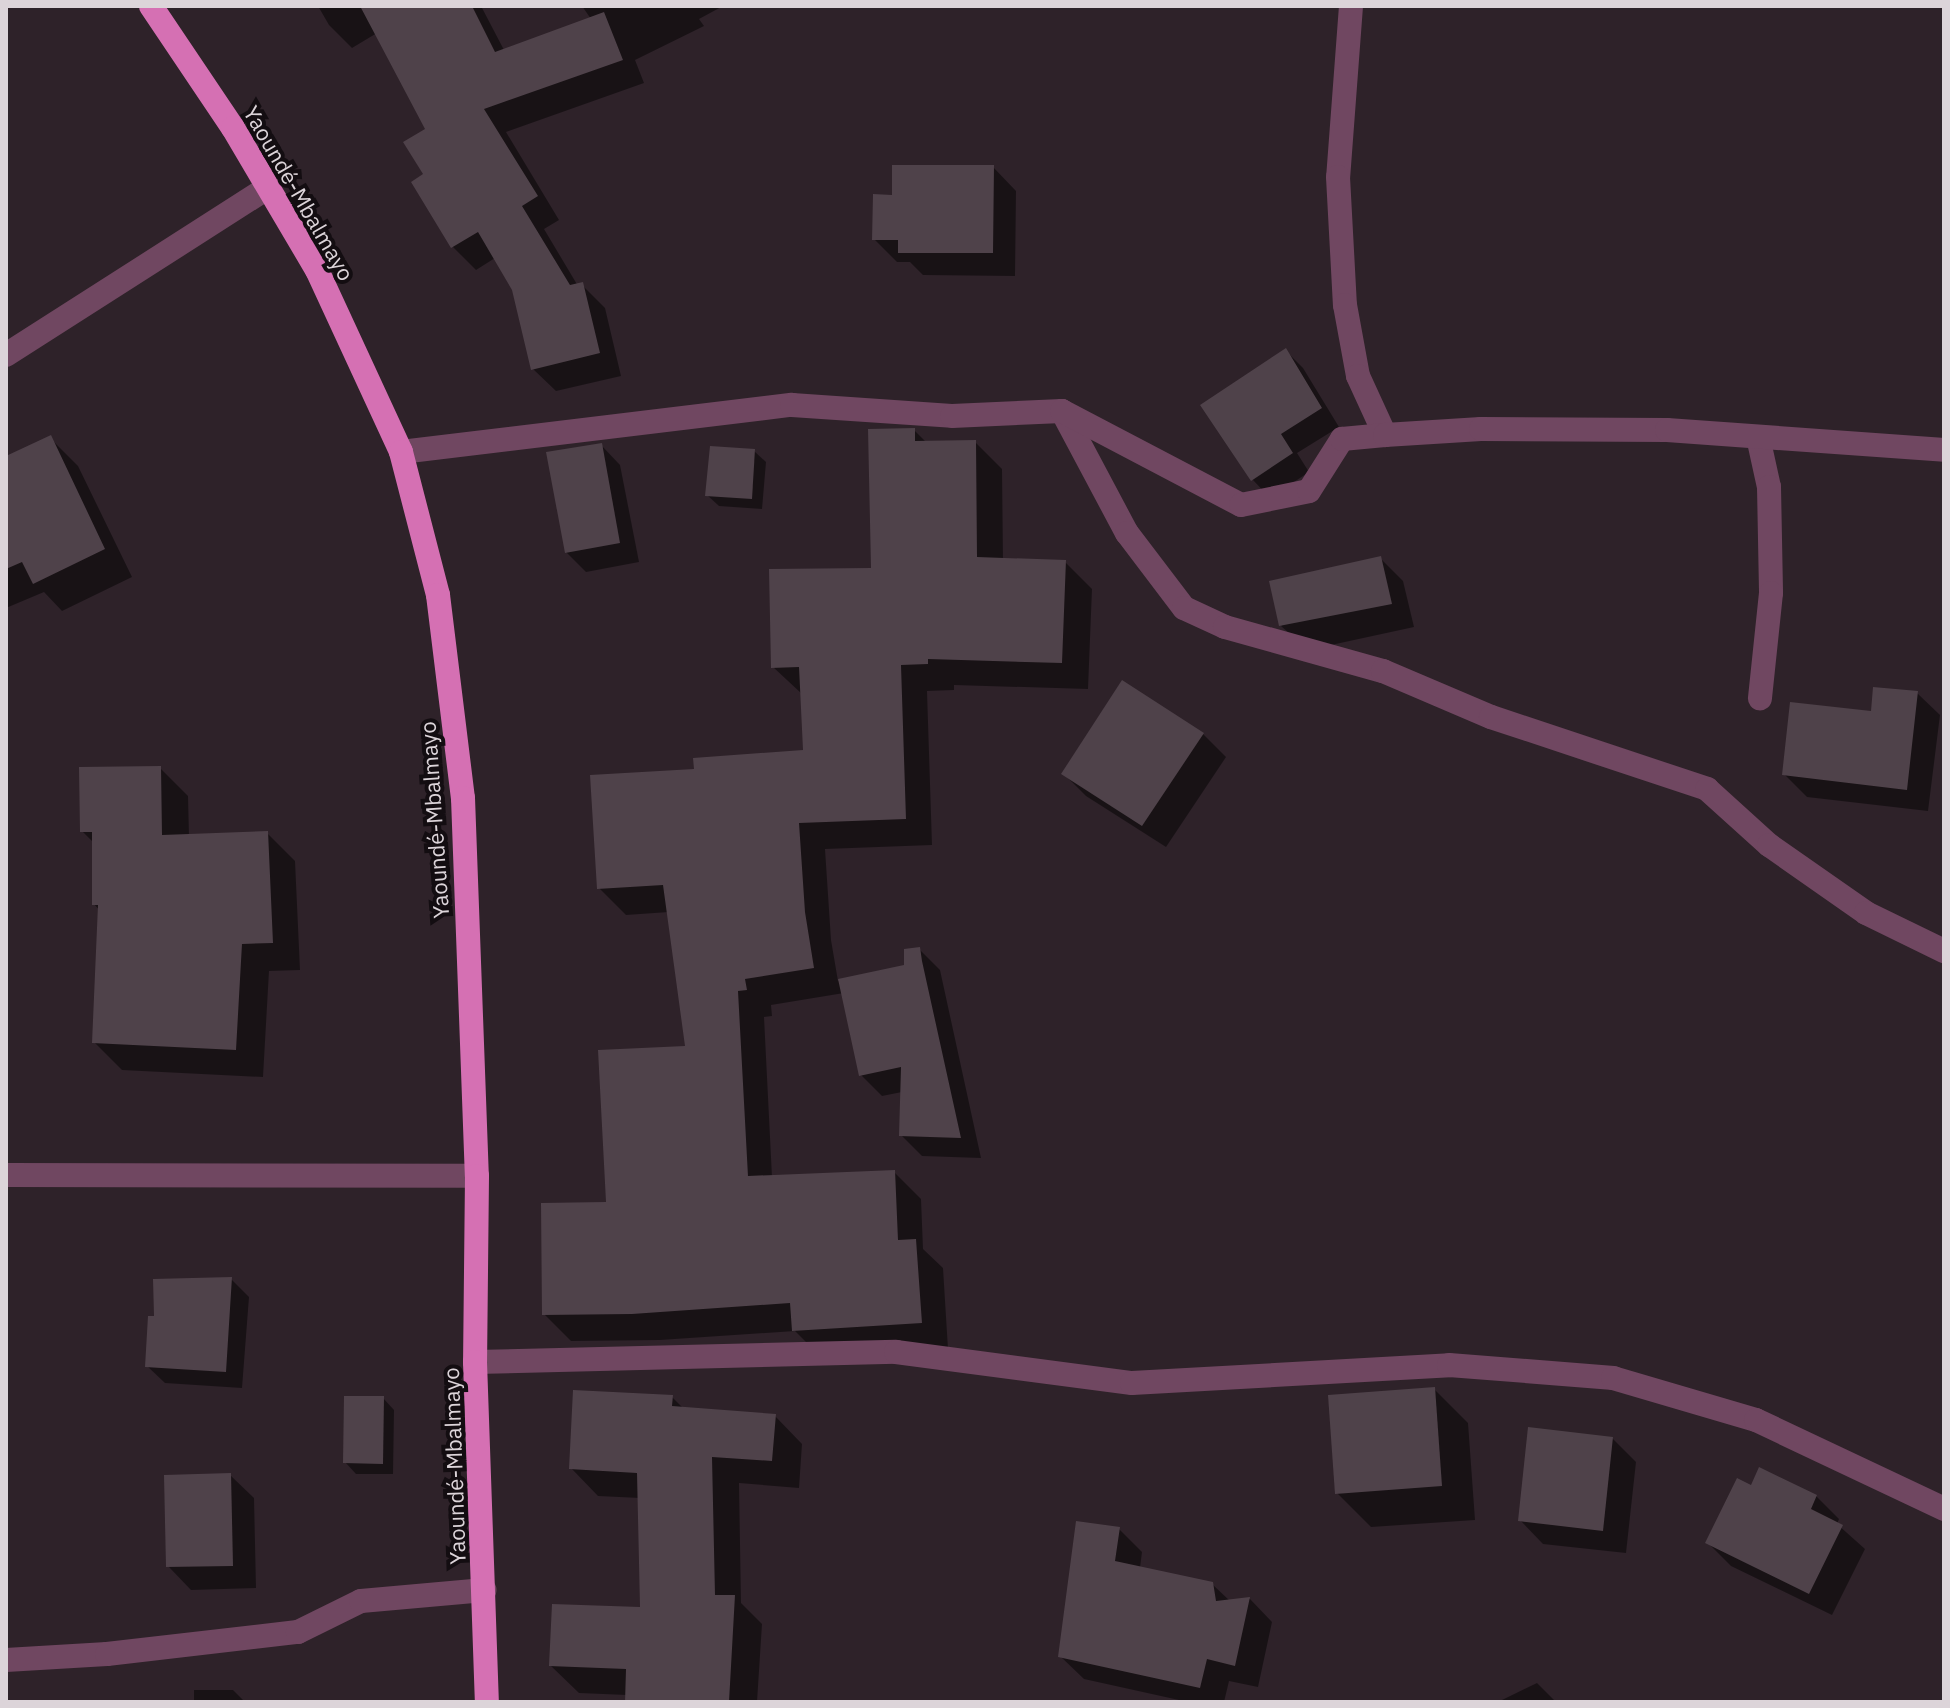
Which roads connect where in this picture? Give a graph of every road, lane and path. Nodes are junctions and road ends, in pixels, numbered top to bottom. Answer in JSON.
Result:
{"nodes":[{"id":1,"x":151,"y":6,"type":"edge"},
{"id":2,"x":1351,"y":6,"type":"edge"},
{"id":3,"x":269,"y":187,"type":"junction"},
{"id":4,"x":6,"y":355,"type":"edge"},
{"id":5,"x":1062,"y":411,"type":"junction"},
{"id":6,"x":1385,"y":435,"type":"junction"},
{"id":7,"x":1758,"y":437,"type":"junction"},
{"id":8,"x":1944,"y":450,"type":"edge"},
{"id":9,"x":401,"y":452,"type":"junction"},
{"id":10,"x":1760,"y":698,"type":"dead end"},
{"id":11,"x":1944,"y":951,"type":"edge"},
{"id":12,"x":6,"y":1175,"type":"edge"},
{"id":13,"x":477,"y":1176,"type":"junction"},
{"id":14,"x":475,"y":1362,"type":"junction"},
{"id":15,"x":1944,"y":1509,"type":"edge"},
{"id":16,"x":485,"y":1590,"type":"junction"},
{"id":17,"x":6,"y":1660,"type":"edge"},
{"id":18,"x":487,"y":1702,"type":"edge"}],
"edges":[{"from":1,"to":3,"type":"highway","name":"Yaoundé-Mbalmayo"},
{"from":2,"to":6,"type":"street"},
{"from":3,"to":4,"type":"street"},
{"from":3,"to":9,"type":"highway","name":"Yaoundé-Mbalmayo"},
{"from":5,"to":6,"type":"street"},
{"from":5,"to":9,"type":"street"},
{"from":5,"to":11,"type":"street"},
{"from":6,"to":7,"type":"street"},
{"from":7,"to":8,"type":"street"},
{"from":7,"to":10,"type":"street"},
{"from":9,"to":13,"type":"highway","name":"Yaoundé-Mbalmayo"},
{"from":12,"to":13,"type":"street"},
{"from":13,"to":14,"type":"highway","name":"Yaoundé-Mbalmayo"},
{"from":14,"to":15,"type":"street"},
{"from":14,"to":16,"type":"highway","name":"Yaoundé-Mbalmayo"},
{"from":16,"to":17,"type":"street"},
{"from":16,"to":18,"type":"highway","name":"Yaoundé-Mbalmayo"}]}
